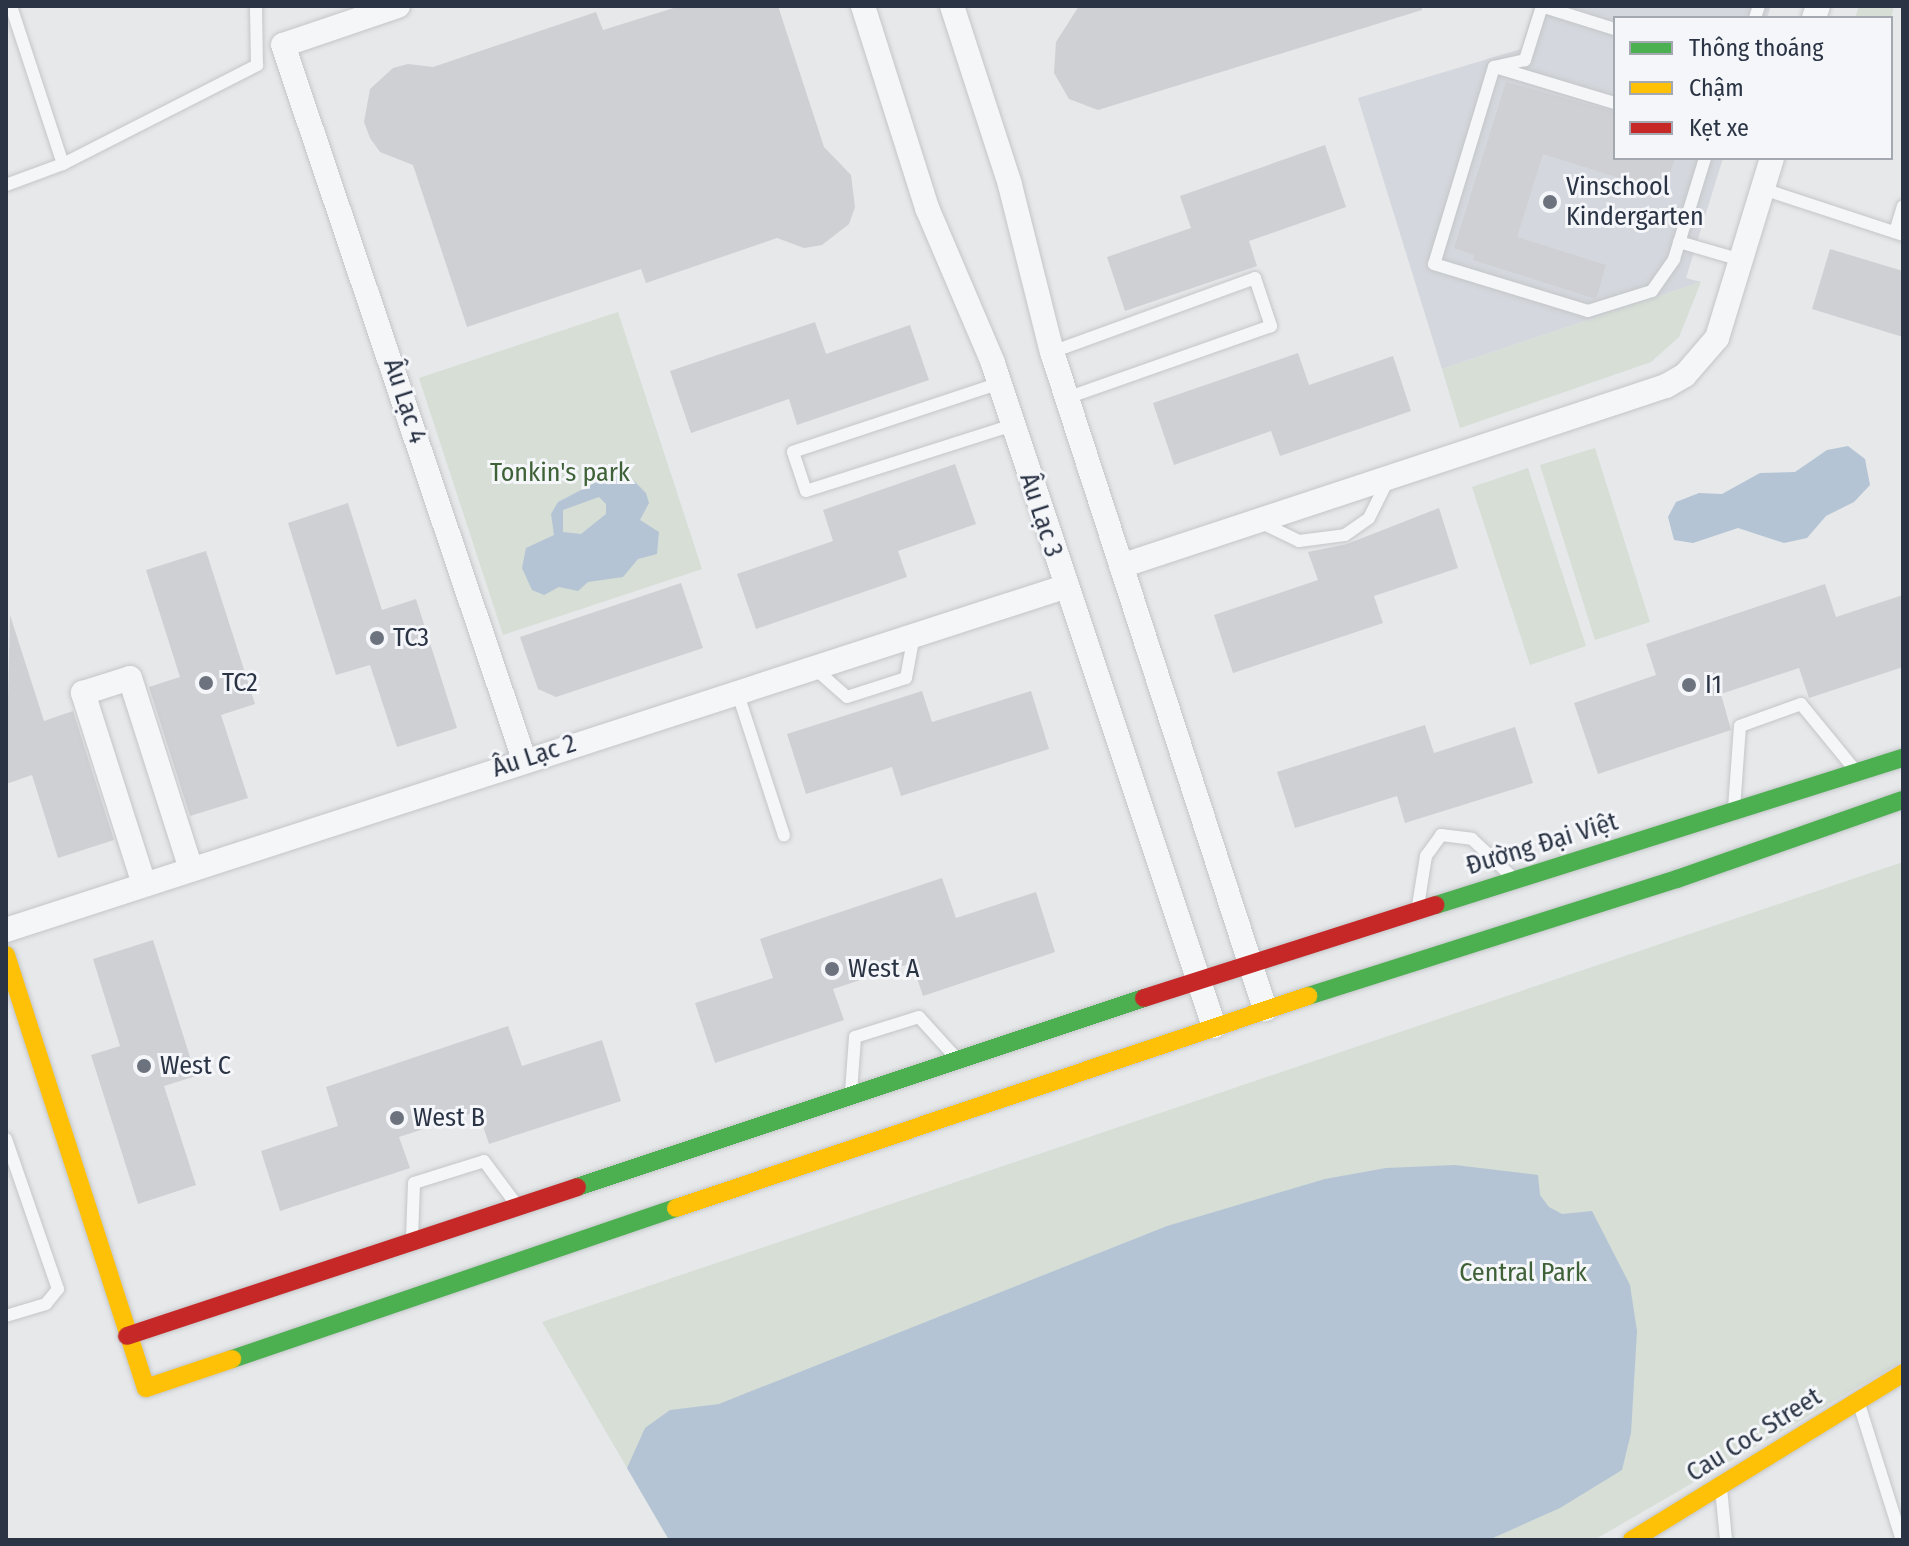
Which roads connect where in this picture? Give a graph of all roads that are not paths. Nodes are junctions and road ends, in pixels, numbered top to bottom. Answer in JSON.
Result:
{"nodes":[{"id":1,"x":11,"y":6,"type":"edge"},
{"id":2,"x":256,"y":6,"type":"edge"},
{"id":3,"x":398,"y":6,"type":"edge"},
{"id":4,"x":863,"y":6,"type":"edge"},
{"id":5,"x":952,"y":6,"type":"edge"},
{"id":6,"x":1542,"y":6,"type":"edge"},
{"id":7,"x":1613,"y":28,"type":"edge"},
{"id":8,"x":1494,"y":67,"type":"junction"},
{"id":9,"x":1613,"y":102,"type":"edge"},
{"id":10,"x":1704,"y":160,"type":"edge"},
{"id":11,"x":1771,"y":160,"type":"edge"},
{"id":12,"x":63,"y":164,"type":"junction"},
{"id":13,"x":6,"y":185,"type":"edge"},
{"id":14,"x":1763,"y":189,"type":"junction"},
{"id":15,"x":1903,"y":206,"type":"edge"},
{"id":16,"x":1899,"y":233,"type":"edge"},
{"id":17,"x":1679,"y":242,"type":"junction"},
{"id":18,"x":1741,"y":260,"type":"junction"},
{"id":19,"x":1052,"y":352,"type":"junction"},
{"id":20,"x":1000,"y":383,"type":"junction"},
{"id":21,"x":1067,"y":398,"type":"junction"},
{"id":22,"x":1013,"y":425,"type":"junction"},
{"id":23,"x":1389,"y":478,"type":"junction"},
{"id":24,"x":1257,"y":521,"type":"junction"},
{"id":25,"x":1121,"y":566,"type":"junction"},
{"id":26,"x":1064,"y":587,"type":"junction"},
{"id":27,"x":914,"y":635,"type":"junction"},
{"id":28,"x":813,"y":667,"type":"junction"},
{"id":29,"x":737,"y":691,"type":"junction"},
{"id":30,"x":1903,"y":758,"type":"edge"},
{"id":31,"x":524,"y":759,"type":"junction"},
{"id":32,"x":1857,"y":772,"type":"junction"},
{"id":33,"x":1903,"y":800,"type":"edge"},
{"id":34,"x":1734,"y":811,"type":"junction"},
{"id":35,"x":784,"y":836,"type":"dead end"},
{"id":36,"x":191,"y":869,"type":"junction"},
{"id":37,"x":1515,"y":880,"type":"junction"},
{"id":38,"x":144,"y":884,"type":"junction"},
{"id":39,"x":1417,"y":910,"type":"junction"},
{"id":40,"x":6,"y":930,"type":"edge"},
{"id":41,"x":6,"y":955,"type":"edge"},
{"id":42,"x":1251,"y":963,"type":"junction"},
{"id":43,"x":1198,"y":982,"type":"junction"},
{"id":44,"x":1265,"y":1009,"type":"junction"},
{"id":45,"x":15,"y":1012,"type":"edge"},
{"id":46,"x":1214,"y":1026,"type":"junction"},
{"id":47,"x":958,"y":1061,"type":"junction"},
{"id":48,"x":850,"y":1097,"type":"junction"},
{"id":49,"x":6,"y":1139,"type":"edge"},
{"id":50,"x":518,"y":1207,"type":"junction"},
{"id":51,"x":412,"y":1242,"type":"junction"},
{"id":52,"x":6,"y":1316,"type":"edge"},
{"id":53,"x":127,"y":1336,"type":"junction"},
{"id":54,"x":1903,"y":1373,"type":"edge"},
{"id":55,"x":1858,"y":1401,"type":"junction"},
{"id":56,"x":1721,"y":1485,"type":"junction"},
{"id":57,"x":1632,"y":1540,"type":"edge"},
{"id":58,"x":1726,"y":1540,"type":"edge"},
{"id":59,"x":1902,"y":1540,"type":"edge"}],
"edges":[{"from":1,"to":12,"type":"lane"},
{"from":2,"to":12,"type":"lane"},
{"from":3,"to":31,"type":"street","name":"Âu Lạc 4"},
{"from":4,"to":20,"type":"street","name":"Âu Lạc 3"},
{"from":5,"to":19,"type":"street"},
{"from":6,"to":7,"type":"lane"},
{"from":6,"to":8,"type":"lane"},
{"from":8,"to":9,"type":"lane"},
{"from":8,"to":17,"type":"lane"},
{"from":10,"to":17,"type":"lane"},
{"from":11,"to":14,"type":"street"},
{"from":12,"to":13,"type":"lane"},
{"from":14,"to":16,"type":"lane"},
{"from":14,"to":18,"type":"street"},
{"from":15,"to":16,"type":"lane"},
{"from":17,"to":18,"type":"lane"},
{"from":18,"to":23,"type":"street"},
{"from":19,"to":21,"type":"street"},
{"from":19,"to":21,"type":"lane"},
{"from":20,"to":22,"type":"street","name":"Âu Lạc 3"},
{"from":20,"to":22,"type":"lane"},
{"from":21,"to":25,"type":"street"},
{"from":22,"to":26,"type":"street","name":"Âu Lạc 3"},
{"from":23,"to":24,"type":"street"},
{"from":23,"to":24,"type":"lane"},
{"from":24,"to":25,"type":"street"},
{"from":25,"to":42,"type":"street"},
{"from":26,"to":27,"type":"street","name":"Âu Lạc 2"},
{"from":26,"to":43,"type":"street","name":"Âu Lạc 3"},
{"from":27,"to":28,"type":"street","name":"Âu Lạc 2"},
{"from":27,"to":28,"type":"lane"},
{"from":28,"to":29,"type":"street","name":"Âu Lạc 2"},
{"from":29,"to":31,"type":"street","name":"Âu Lạc 2"},
{"from":29,"to":35,"type":"lane"},
{"from":30,"to":32,"type":"street","name":"Đường Đại Việt"},
{"from":31,"to":36,"type":"street","name":"Âu Lạc 2"},
{"from":32,"to":34,"type":"street","name":"Đường Đại Việt"},
{"from":32,"to":34,"type":"lane"},
{"from":33,"to":44,"type":"street"},
{"from":34,"to":37,"type":"street","name":"Đường Đại Việt"},
{"from":36,"to":38,"type":"street","name":"Âu Lạc 2"},
{"from":36,"to":38,"type":"street"},
{"from":37,"to":39,"type":"street","name":"Đường Đại Việt"},
{"from":37,"to":39,"type":"lane"},
{"from":38,"to":40,"type":"street","name":"Âu Lạc 2"},
{"from":39,"to":42,"type":"street","name":"Đường Đại Việt"},
{"from":41,"to":45,"type":"street"},
{"from":42,"to":43,"type":"street","name":"Đường Đại Việt"},
{"from":42,"to":44,"type":"street"},
{"from":43,"to":46,"type":"street","name":"Âu Lạc 3"},
{"from":43,"to":47,"type":"street","name":"Đường Đại Việt"},
{"from":44,"to":46,"type":"street"},
{"from":45,"to":53,"type":"street"},
{"from":46,"to":53,"type":"street"},
{"from":47,"to":48,"type":"street","name":"Đường Đại Việt"},
{"from":47,"to":48,"type":"lane"},
{"from":48,"to":50,"type":"street","name":"Đường Đại Việt"},
{"from":49,"to":52,"type":"lane"},
{"from":50,"to":51,"type":"street","name":"Đường Đại Việt"},
{"from":50,"to":51,"type":"lane"},
{"from":51,"to":53,"type":"street","name":"Đường Đại Việt"},
{"from":54,"to":55,"type":"street","name":"Cau Coc Street"},
{"from":55,"to":56,"type":"street","name":"Cau Coc Street"},
{"from":55,"to":59,"type":"lane"},
{"from":56,"to":57,"type":"street","name":"Cau Coc Street"},
{"from":56,"to":58,"type":"lane"}]}
